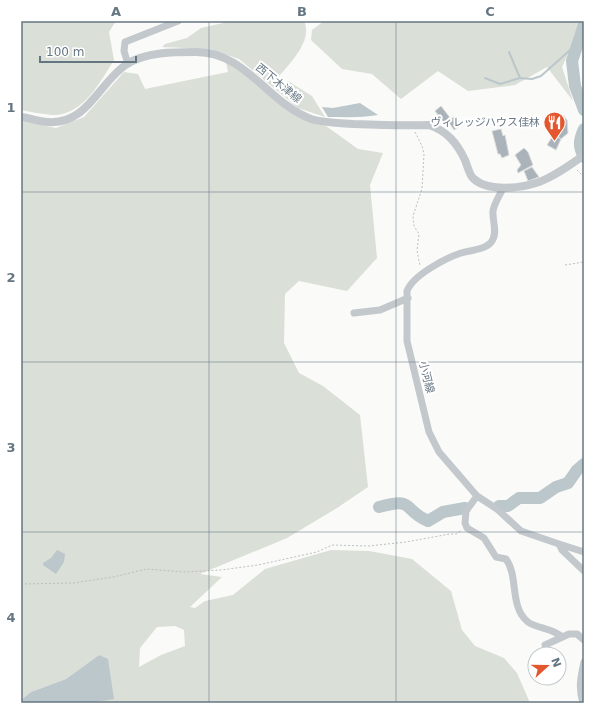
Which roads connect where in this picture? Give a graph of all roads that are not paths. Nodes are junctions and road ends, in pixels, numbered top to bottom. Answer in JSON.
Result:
{"nodes":[{"id":1,"x":178,"y":21,"type":"edge"},
{"id":2,"x":128,"y":64,"type":"junction"},
{"id":3,"x":21,"y":117,"type":"edge"},
{"id":4,"x":584,"y":155,"type":"edge"},
{"id":5,"x":503,"y":188,"type":"junction"},
{"id":6,"x":408,"y":298,"type":"junction"},
{"id":7,"x":354,"y":313,"type":"dead end"},
{"id":8,"x":477,"y":496,"type":"junction"},
{"id":9,"x":559,"y":544,"type":"junction"},
{"id":10,"x":584,"y":552,"type":"edge"},
{"id":11,"x":584,"y":571,"type":"edge"},
{"id":12,"x":562,"y":637,"type":"junction"},
{"id":13,"x":584,"y":640,"type":"edge"},
{"id":14,"x":545,"y":645,"type":"dead end"},
{"id":15,"x":584,"y":662,"type":"edge"},
{"id":16,"x":582,"y":684,"type":"edge"},
{"id":17,"x":583,"y":703,"type":"edge"}],
"edges":[{"from":1,"to":2,"type":"street"},
{"from":2,"to":3,"type":"street","name":"西下木津線"},
{"from":2,"to":5,"type":"street","name":"西下木津線"},
{"from":4,"to":5,"type":"street","name":"西下木津線"},
{"from":5,"to":6,"type":"street","name":"小河線"},
{"from":6,"to":7,"type":"street"},
{"from":6,"to":8,"type":"street","name":"小河線"},
{"from":8,"to":9,"type":"street","name":"小河線"},
{"from":8,"to":12,"type":"street"},
{"from":9,"to":10,"type":"street","name":"小河線"},
{"from":9,"to":11,"type":"street"},
{"from":12,"to":13,"type":"street"},
{"from":12,"to":14,"type":"street"},
{"from":15,"to":16,"type":"street"},
{"from":16,"to":17,"type":"street"}]}
